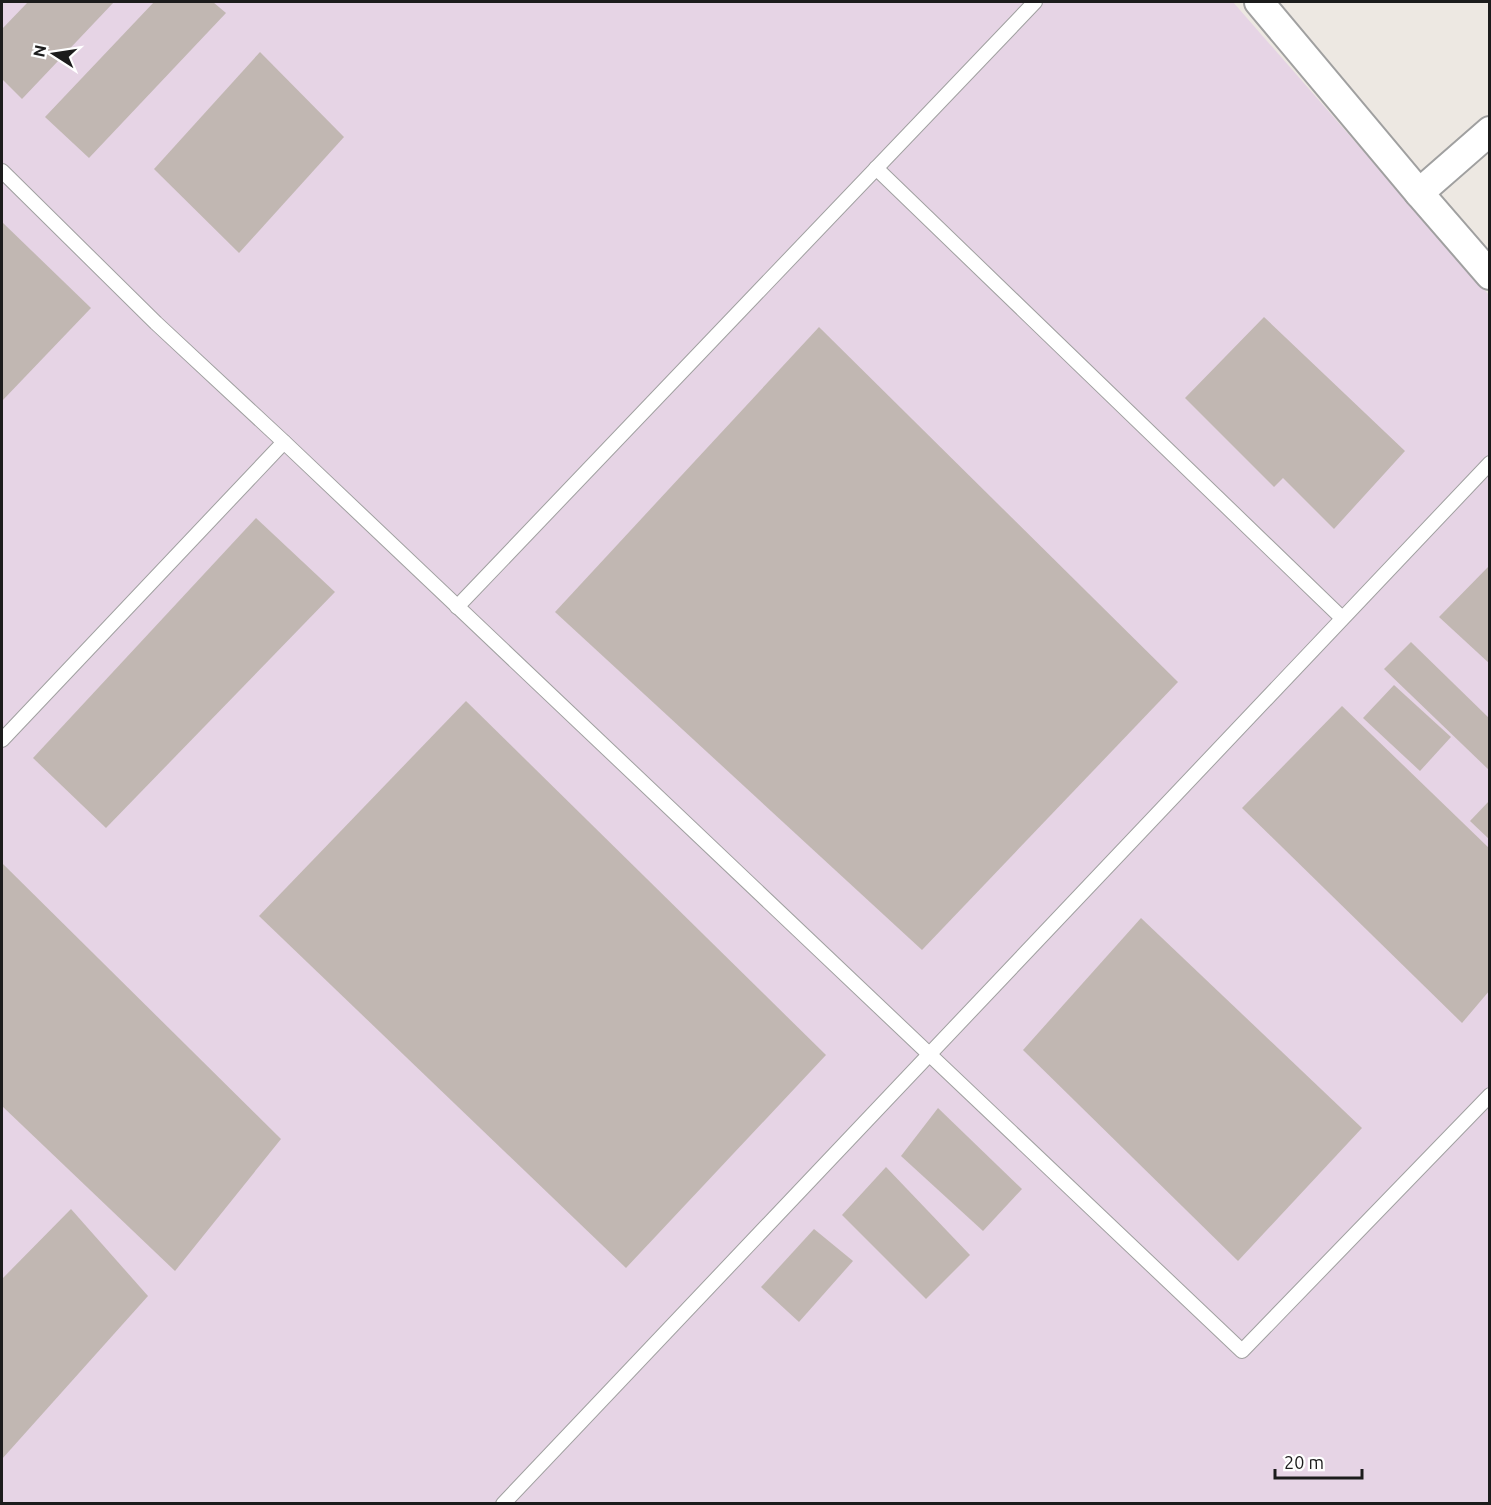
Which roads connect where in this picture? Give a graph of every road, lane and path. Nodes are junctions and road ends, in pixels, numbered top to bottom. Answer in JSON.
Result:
{"nodes":[{"id":1,"x":1035,"y":2,"type":"edge"},
{"id":2,"x":1259,"y":2,"type":"edge"},
{"id":3,"x":1490,"y":131,"type":"edge"},
{"id":4,"x":876,"y":168,"type":"junction"},
{"id":5,"x":2,"y":171,"type":"edge"},
{"id":6,"x":1419,"y":193,"type":"junction"},
{"id":7,"x":1490,"y":274,"type":"edge"},
{"id":8,"x":284,"y":442,"type":"junction"},
{"id":9,"x":1490,"y":463,"type":"edge"},
{"id":10,"x":457,"y":606,"type":"junction"},
{"id":11,"x":1342,"y":618,"type":"junction"},
{"id":12,"x":2,"y":740,"type":"edge"},
{"id":13,"x":930,"y":1055,"type":"junction"},
{"id":14,"x":1490,"y":1095,"type":"edge"},
{"id":15,"x":504,"y":1503,"type":"edge"}],
"edges":[{"from":1,"to":4,"type":"lane"},
{"from":2,"to":6,"type":"street"},
{"from":3,"to":6,"type":"street"},
{"from":4,"to":10,"type":"lane"},
{"from":4,"to":11,"type":"lane"},
{"from":5,"to":8,"type":"lane"},
{"from":6,"to":7,"type":"street"},
{"from":8,"to":10,"type":"lane"},
{"from":8,"to":12,"type":"lane"},
{"from":9,"to":11,"type":"lane"},
{"from":10,"to":13,"type":"lane"},
{"from":11,"to":13,"type":"lane"},
{"from":13,"to":14,"type":"lane"},
{"from":13,"to":15,"type":"lane"}]}
